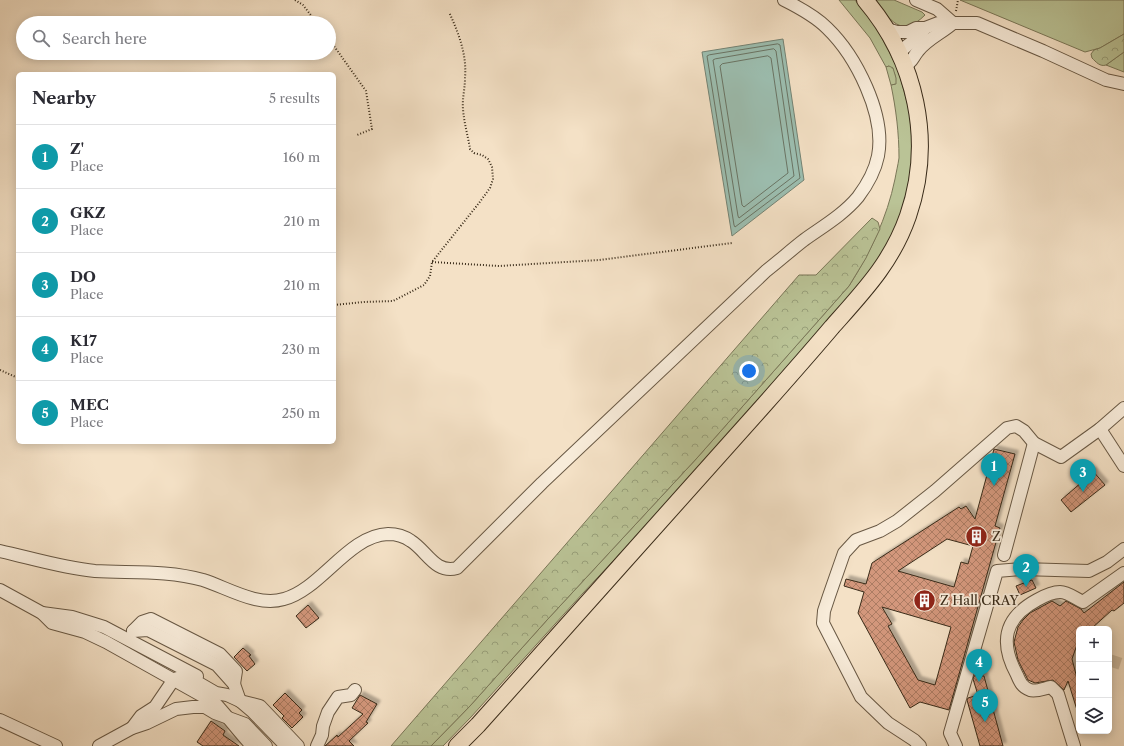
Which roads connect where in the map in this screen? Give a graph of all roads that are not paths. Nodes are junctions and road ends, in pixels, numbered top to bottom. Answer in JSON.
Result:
{"nodes":[{"id":1,"x":784,"y":0,"type":"edge"},
{"id":2,"x":866,"y":0,"type":"edge"},
{"id":3,"x":916,"y":0,"type":"edge"},
{"id":4,"x":954,"y":23,"type":"junction"},
{"id":5,"x":925,"y":28,"type":"junction"},
{"id":6,"x":887,"y":29,"type":"junction"},
{"id":7,"x":902,"y":59,"type":"junction"},
{"id":8,"x":1124,"y":84,"type":"edge"},
{"id":9,"x":1124,"y":408,"type":"edge"},
{"id":10,"x":1100,"y":429,"type":"junction"},
{"id":11,"x":1034,"y":443,"type":"junction"},
{"id":12,"x":1124,"y":466,"type":"edge"},
{"id":13,"x":1124,"y":549,"type":"edge"},
{"id":14,"x":0,"y":551,"type":"edge"},
{"id":15,"x":1004,"y":555,"type":"dead end"},
{"id":16,"x":1124,"y":573,"type":"edge"},
{"id":17,"x":0,"y":590,"type":"edge"},
{"id":18,"x":127,"y":640,"type":"junction"},
{"id":19,"x":174,"y":679,"type":"junction"},
{"id":20,"x":234,"y":684,"type":"junction"},
{"id":21,"x":355,"y":690,"type":"dead end"},
{"id":22,"x":227,"y":694,"type":"junction"},
{"id":23,"x":240,"y":701,"type":"junction"},
{"id":24,"x":229,"y":718,"type":"junction"},
{"id":25,"x":0,"y":720,"type":"edge"},
{"id":26,"x":323,"y":726,"type":"junction"},
{"id":27,"x":132,"y":728,"type":"junction"},
{"id":28,"x":950,"y":733,"type":"junction"},
{"id":29,"x":56,"y":746,"type":"edge"},
{"id":30,"x":99,"y":746,"type":"edge"},
{"id":31,"x":252,"y":746,"type":"edge"},
{"id":32,"x":266,"y":746,"type":"edge"},
{"id":33,"x":286,"y":746,"type":"edge"},
{"id":34,"x":298,"y":746,"type":"edge"},
{"id":35,"x":310,"y":746,"type":"edge"},
{"id":36,"x":317,"y":746,"type":"edge"},
{"id":37,"x":457,"y":746,"type":"edge"},
{"id":38,"x":920,"y":746,"type":"edge"},
{"id":39,"x":947,"y":746,"type":"edge"},
{"id":40,"x":956,"y":746,"type":"edge"},
{"id":41,"x":1074,"y":746,"type":"edge"}],
"edges":[{"from":1,"to":14,"type":"street"},
{"from":2,"to":6,"type":"main road"},
{"from":3,"to":4,"type":"street"},
{"from":4,"to":5,"type":"street"},
{"from":4,"to":7,"type":"street"},
{"from":4,"to":8,"type":"street"},
{"from":5,"to":6,"type":"street"},
{"from":5,"to":7,"type":"street"},
{"from":6,"to":7,"type":"main road"},
{"from":7,"to":37,"type":"main road"},
{"from":9,"to":10,"type":"street"},
{"from":10,"to":11,"type":"street"},
{"from":10,"to":12,"type":"street"},
{"from":11,"to":15,"type":"street"},
{"from":11,"to":38,"type":"street"},
{"from":13,"to":28,"type":"street"},
{"from":16,"to":41,"type":"street"},
{"from":17,"to":18,"type":"street"},
{"from":18,"to":19,"type":"street"},
{"from":18,"to":20,"type":"street"},
{"from":18,"to":20,"type":"street"},
{"from":18,"to":22,"type":"street"},
{"from":19,"to":22,"type":"street"},
{"from":19,"to":24,"type":"street"},
{"from":19,"to":27,"type":"street"},
{"from":20,"to":23,"type":"street"},
{"from":21,"to":26,"type":"street"},
{"from":22,"to":23,"type":"street"},
{"from":23,"to":24,"type":"street"},
{"from":23,"to":33,"type":"street"},
{"from":23,"to":34,"type":"street"},
{"from":24,"to":27,"type":"street"},
{"from":24,"to":31,"type":"street"},
{"from":24,"to":32,"type":"street"},
{"from":25,"to":29,"type":"street"},
{"from":26,"to":35,"type":"street"},
{"from":26,"to":36,"type":"street"},
{"from":27,"to":30,"type":"street"},
{"from":28,"to":39,"type":"street"},
{"from":28,"to":40,"type":"street"}]}
